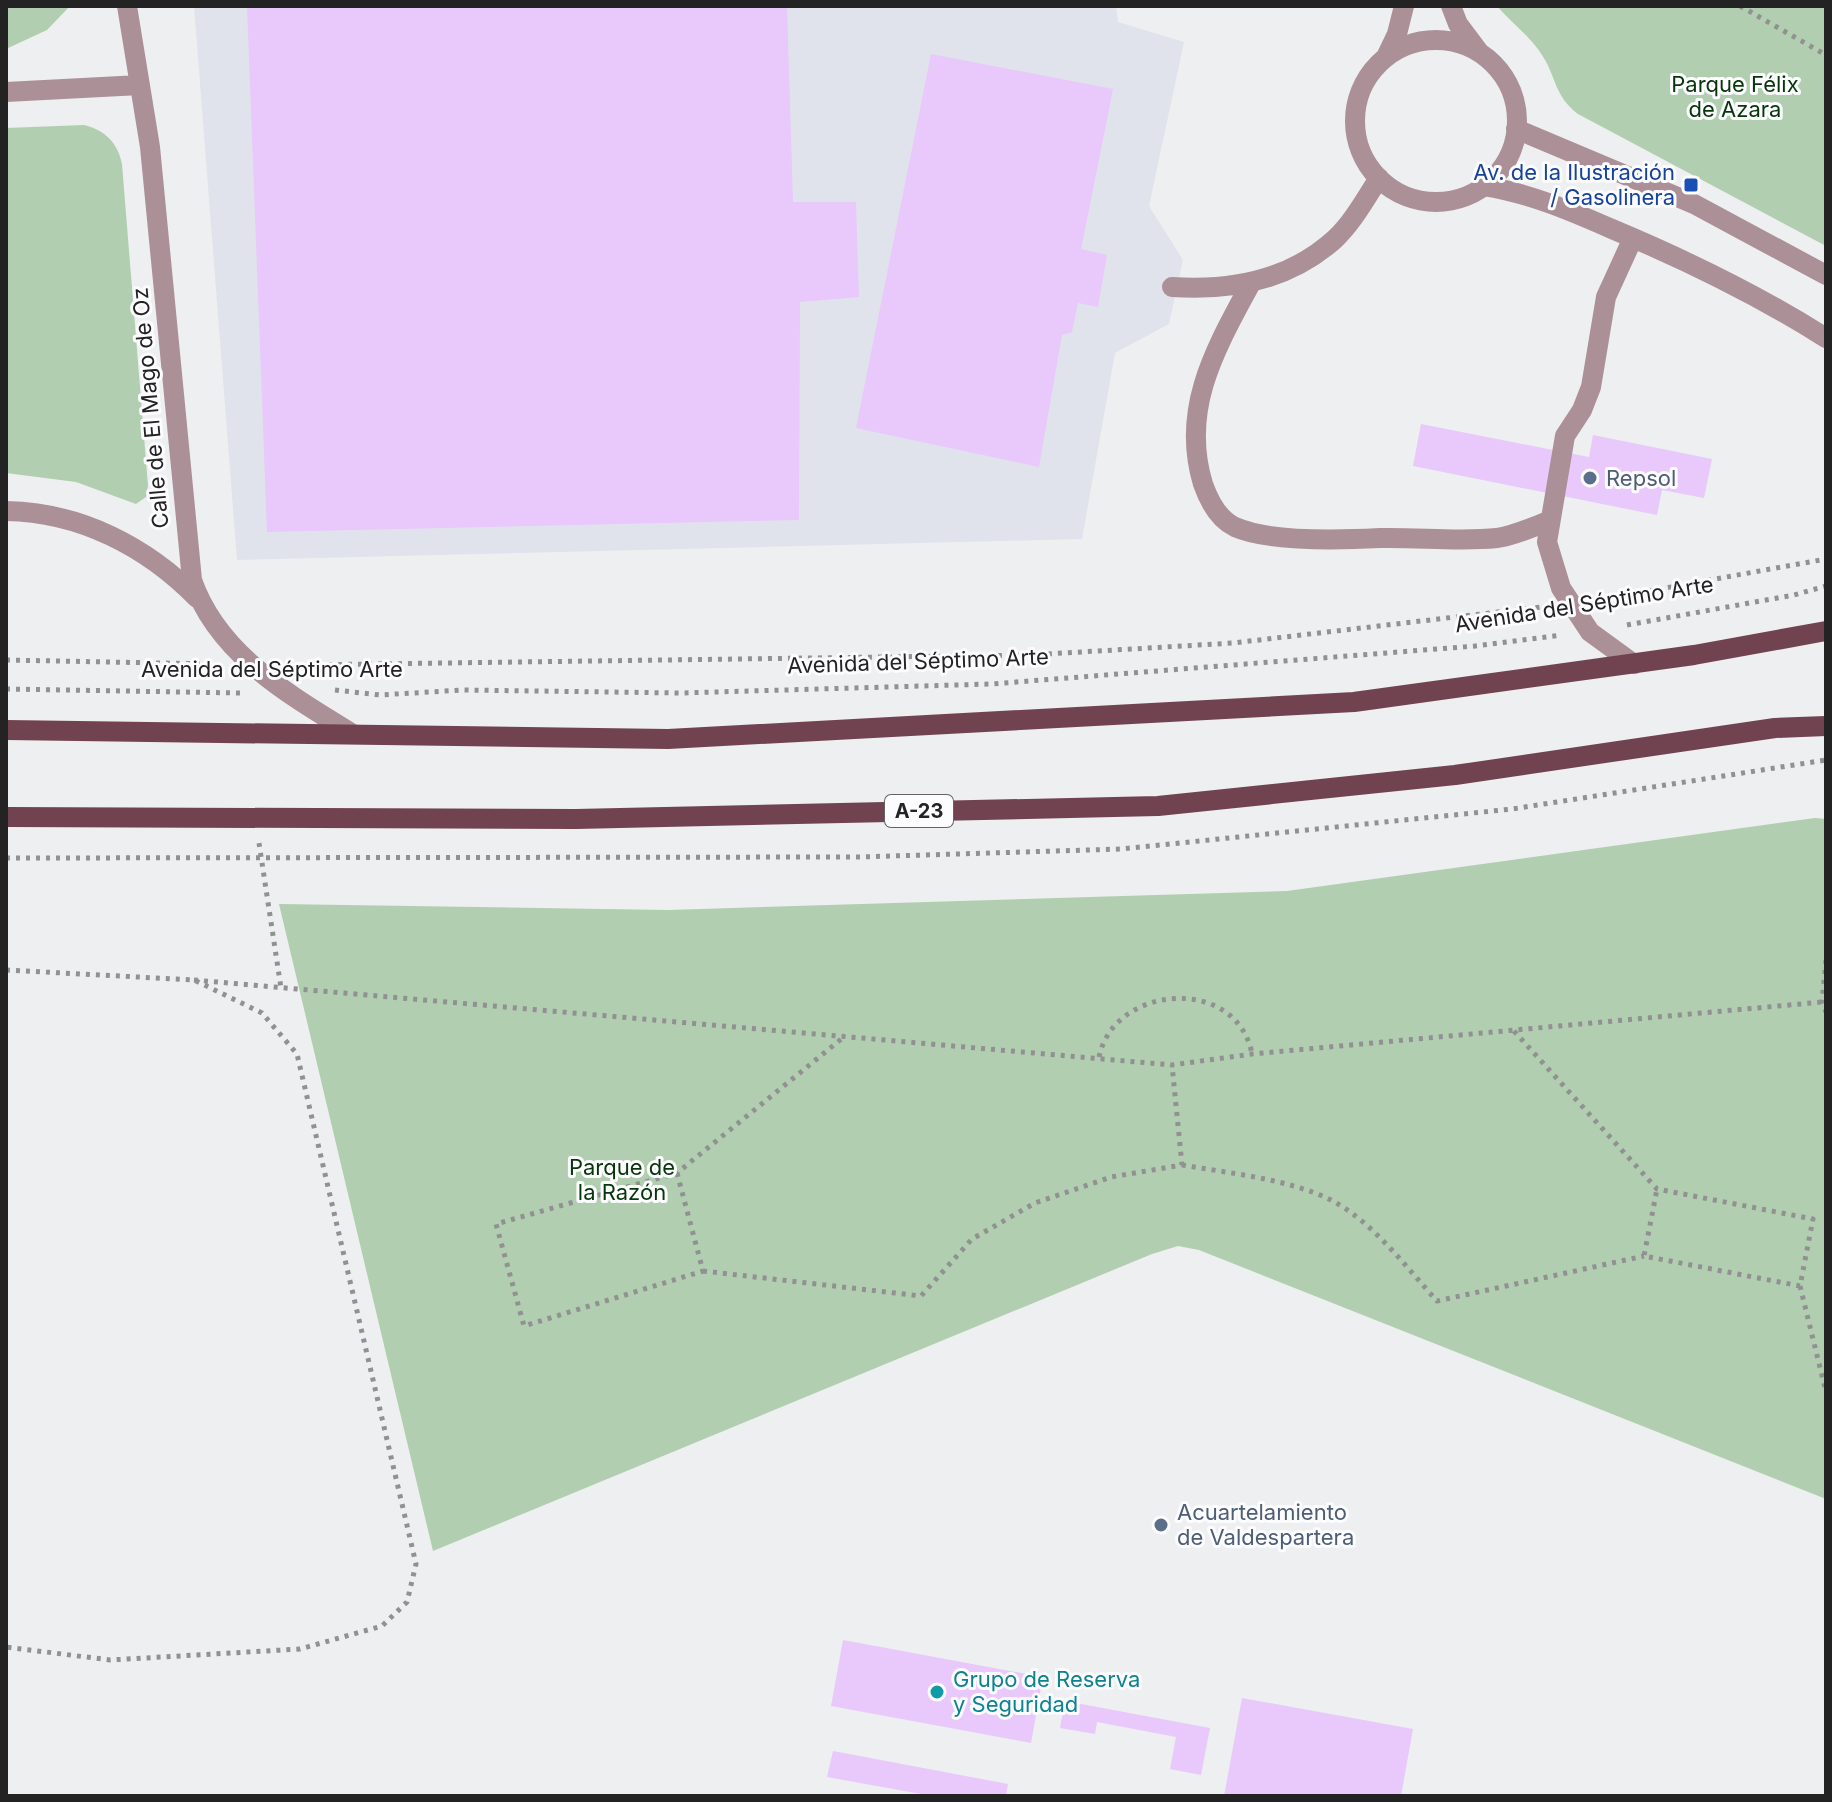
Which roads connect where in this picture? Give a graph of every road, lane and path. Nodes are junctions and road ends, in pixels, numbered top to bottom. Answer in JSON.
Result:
{"nodes":[{"id":1,"x":127,"y":6,"type":"edge"},
{"id":2,"x":1404,"y":6,"type":"edge"},
{"id":3,"x":1451,"y":6,"type":"edge"},
{"id":4,"x":1740,"y":6,"type":"edge"},
{"id":5,"x":1479,"y":52,"type":"junction"},
{"id":6,"x":1826,"y":55,"type":"edge"},
{"id":7,"x":1386,"y":57,"type":"junction"},
{"id":8,"x":140,"y":85,"type":"junction"},
{"id":9,"x":6,"y":92,"type":"edge"},
{"id":10,"x":1516,"y":129,"type":"junction"},
{"id":11,"x":1379,"y":178,"type":"junction"},
{"id":12,"x":1484,"y":186,"type":"junction"},
{"id":13,"x":1633,"y":238,"type":"junction"},
{"id":14,"x":1826,"y":275,"type":"edge"},
{"id":15,"x":1251,"y":283,"type":"junction"},
{"id":16,"x":1172,"y":287,"type":"dead end"},
{"id":17,"x":1826,"y":338,"type":"edge"},
{"id":18,"x":6,"y":511,"type":"edge"},
{"id":19,"x":1549,"y":521,"type":"junction"},
{"id":20,"x":1826,"y":559,"type":"edge"},
{"id":21,"x":1826,"y":586,"type":"edge"},
{"id":22,"x":200,"y":601,"type":"junction"},
{"id":23,"x":1571,"y":604,"type":"junction"},
{"id":24,"x":1826,"y":631,"type":"edge"},
{"id":25,"x":1590,"y":632,"type":"junction"},
{"id":26,"x":6,"y":660,"type":"edge"},
{"id":27,"x":1634,"y":664,"type":"junction"},
{"id":28,"x":254,"y":665,"type":"junction"},
{"id":29,"x":6,"y":689,"type":"edge"},
{"id":30,"x":282,"y":690,"type":"junction"},
{"id":31,"x":1826,"y":726,"type":"edge"},
{"id":32,"x":6,"y":730,"type":"edge"},
{"id":33,"x":353,"y":734,"type":"junction"},
{"id":34,"x":6,"y":817,"type":"edge"},
{"id":35,"x":256,"y":818,"type":"junction"},
{"id":36,"x":1826,"y":960,"type":"edge"},
{"id":37,"x":6,"y":970,"type":"edge"},
{"id":38,"x":194,"y":980,"type":"junction"},
{"id":39,"x":281,"y":988,"type":"junction"},
{"id":40,"x":1822,"y":1002,"type":"junction"},
{"id":41,"x":1826,"y":1012,"type":"edge"},
{"id":42,"x":1514,"y":1031,"type":"junction"},
{"id":43,"x":845,"y":1036,"type":"junction"},
{"id":44,"x":1252,"y":1054,"type":"junction"},
{"id":45,"x":1099,"y":1057,"type":"junction"},
{"id":46,"x":1172,"y":1065,"type":"junction"},
{"id":47,"x":1182,"y":1165,"type":"junction"},
{"id":48,"x":677,"y":1173,"type":"junction"},
{"id":49,"x":1657,"y":1189,"type":"junction"},
{"id":50,"x":1644,"y":1256,"type":"junction"},
{"id":51,"x":703,"y":1271,"type":"junction"},
{"id":52,"x":1800,"y":1286,"type":"junction"},
{"id":53,"x":1826,"y":1392,"type":"edge"},
{"id":54,"x":6,"y":1647,"type":"edge"}],
"edges":[{"from":1,"to":8,"type":"street","name":"Calle de El Mago de Oz"},
{"from":2,"to":7,"type":"street"},
{"from":3,"to":5,"type":"street"},
{"from":4,"to":6,"type":"path"},
{"from":5,"to":7,"type":"street"},
{"from":5,"to":10,"type":"street"},
{"from":7,"to":11,"type":"street"},
{"from":8,"to":9,"type":"street"},
{"from":8,"to":22,"type":"street","name":"Calle de El Mago de Oz"},
{"from":10,"to":12,"type":"street"},
{"from":10,"to":14,"type":"street"},
{"from":11,"to":12,"type":"street"},
{"from":11,"to":15,"type":"street"},
{"from":12,"to":13,"type":"street"},
{"from":13,"to":17,"type":"street"},
{"from":13,"to":19,"type":"street"},
{"from":15,"to":16,"type":"street"},
{"from":15,"to":19,"type":"street"},
{"from":18,"to":22,"type":"street"},
{"from":19,"to":23,"type":"street"},
{"from":20,"to":23,"type":"path"},
{"from":21,"to":25,"type":"path","name":"Avenida del Séptimo Arte"},
{"from":22,"to":28,"type":"street","name":"Calle de El Mago de Oz"},
{"from":23,"to":25,"type":"street"},
{"from":23,"to":28,"type":"path"},
{"from":24,"to":27,"type":"main road"},
{"from":25,"to":27,"type":"street"},
{"from":25,"to":30,"type":"path","name":"Avenida del Séptimo Arte"},
{"from":26,"to":28,"type":"path"},
{"from":27,"to":33,"type":"main road"},
{"from":28,"to":30,"type":"street","name":"Calle de El Mago de Oz"},
{"from":29,"to":30,"type":"path","name":"Avenida del Séptimo Arte"},
{"from":30,"to":33,"type":"street","name":"Calle de El Mago de Oz"},
{"from":31,"to":35,"type":"main road","number":"A-23"},
{"from":32,"to":33,"type":"main road"},
{"from":34,"to":35,"type":"main road","number":"A-23"},
{"from":35,"to":39,"type":"path"},
{"from":36,"to":40,"type":"path"},
{"from":37,"to":38,"type":"path"},
{"from":38,"to":39,"type":"path"},
{"from":38,"to":54,"type":"path"},
{"from":39,"to":43,"type":"path"},
{"from":40,"to":41,"type":"path"},
{"from":40,"to":42,"type":"path"},
{"from":42,"to":44,"type":"path"},
{"from":42,"to":49,"type":"path"},
{"from":43,"to":45,"type":"path"},
{"from":43,"to":48,"type":"path"},
{"from":44,"to":45,"type":"path"},
{"from":44,"to":46,"type":"path"},
{"from":45,"to":46,"type":"path"},
{"from":46,"to":47,"type":"path"},
{"from":47,"to":50,"type":"path"},
{"from":47,"to":51,"type":"path"},
{"from":48,"to":51,"type":"path"},
{"from":48,"to":51,"type":"path"},
{"from":49,"to":50,"type":"path"},
{"from":49,"to":52,"type":"path"},
{"from":50,"to":52,"type":"path"},
{"from":52,"to":53,"type":"path"}]}
